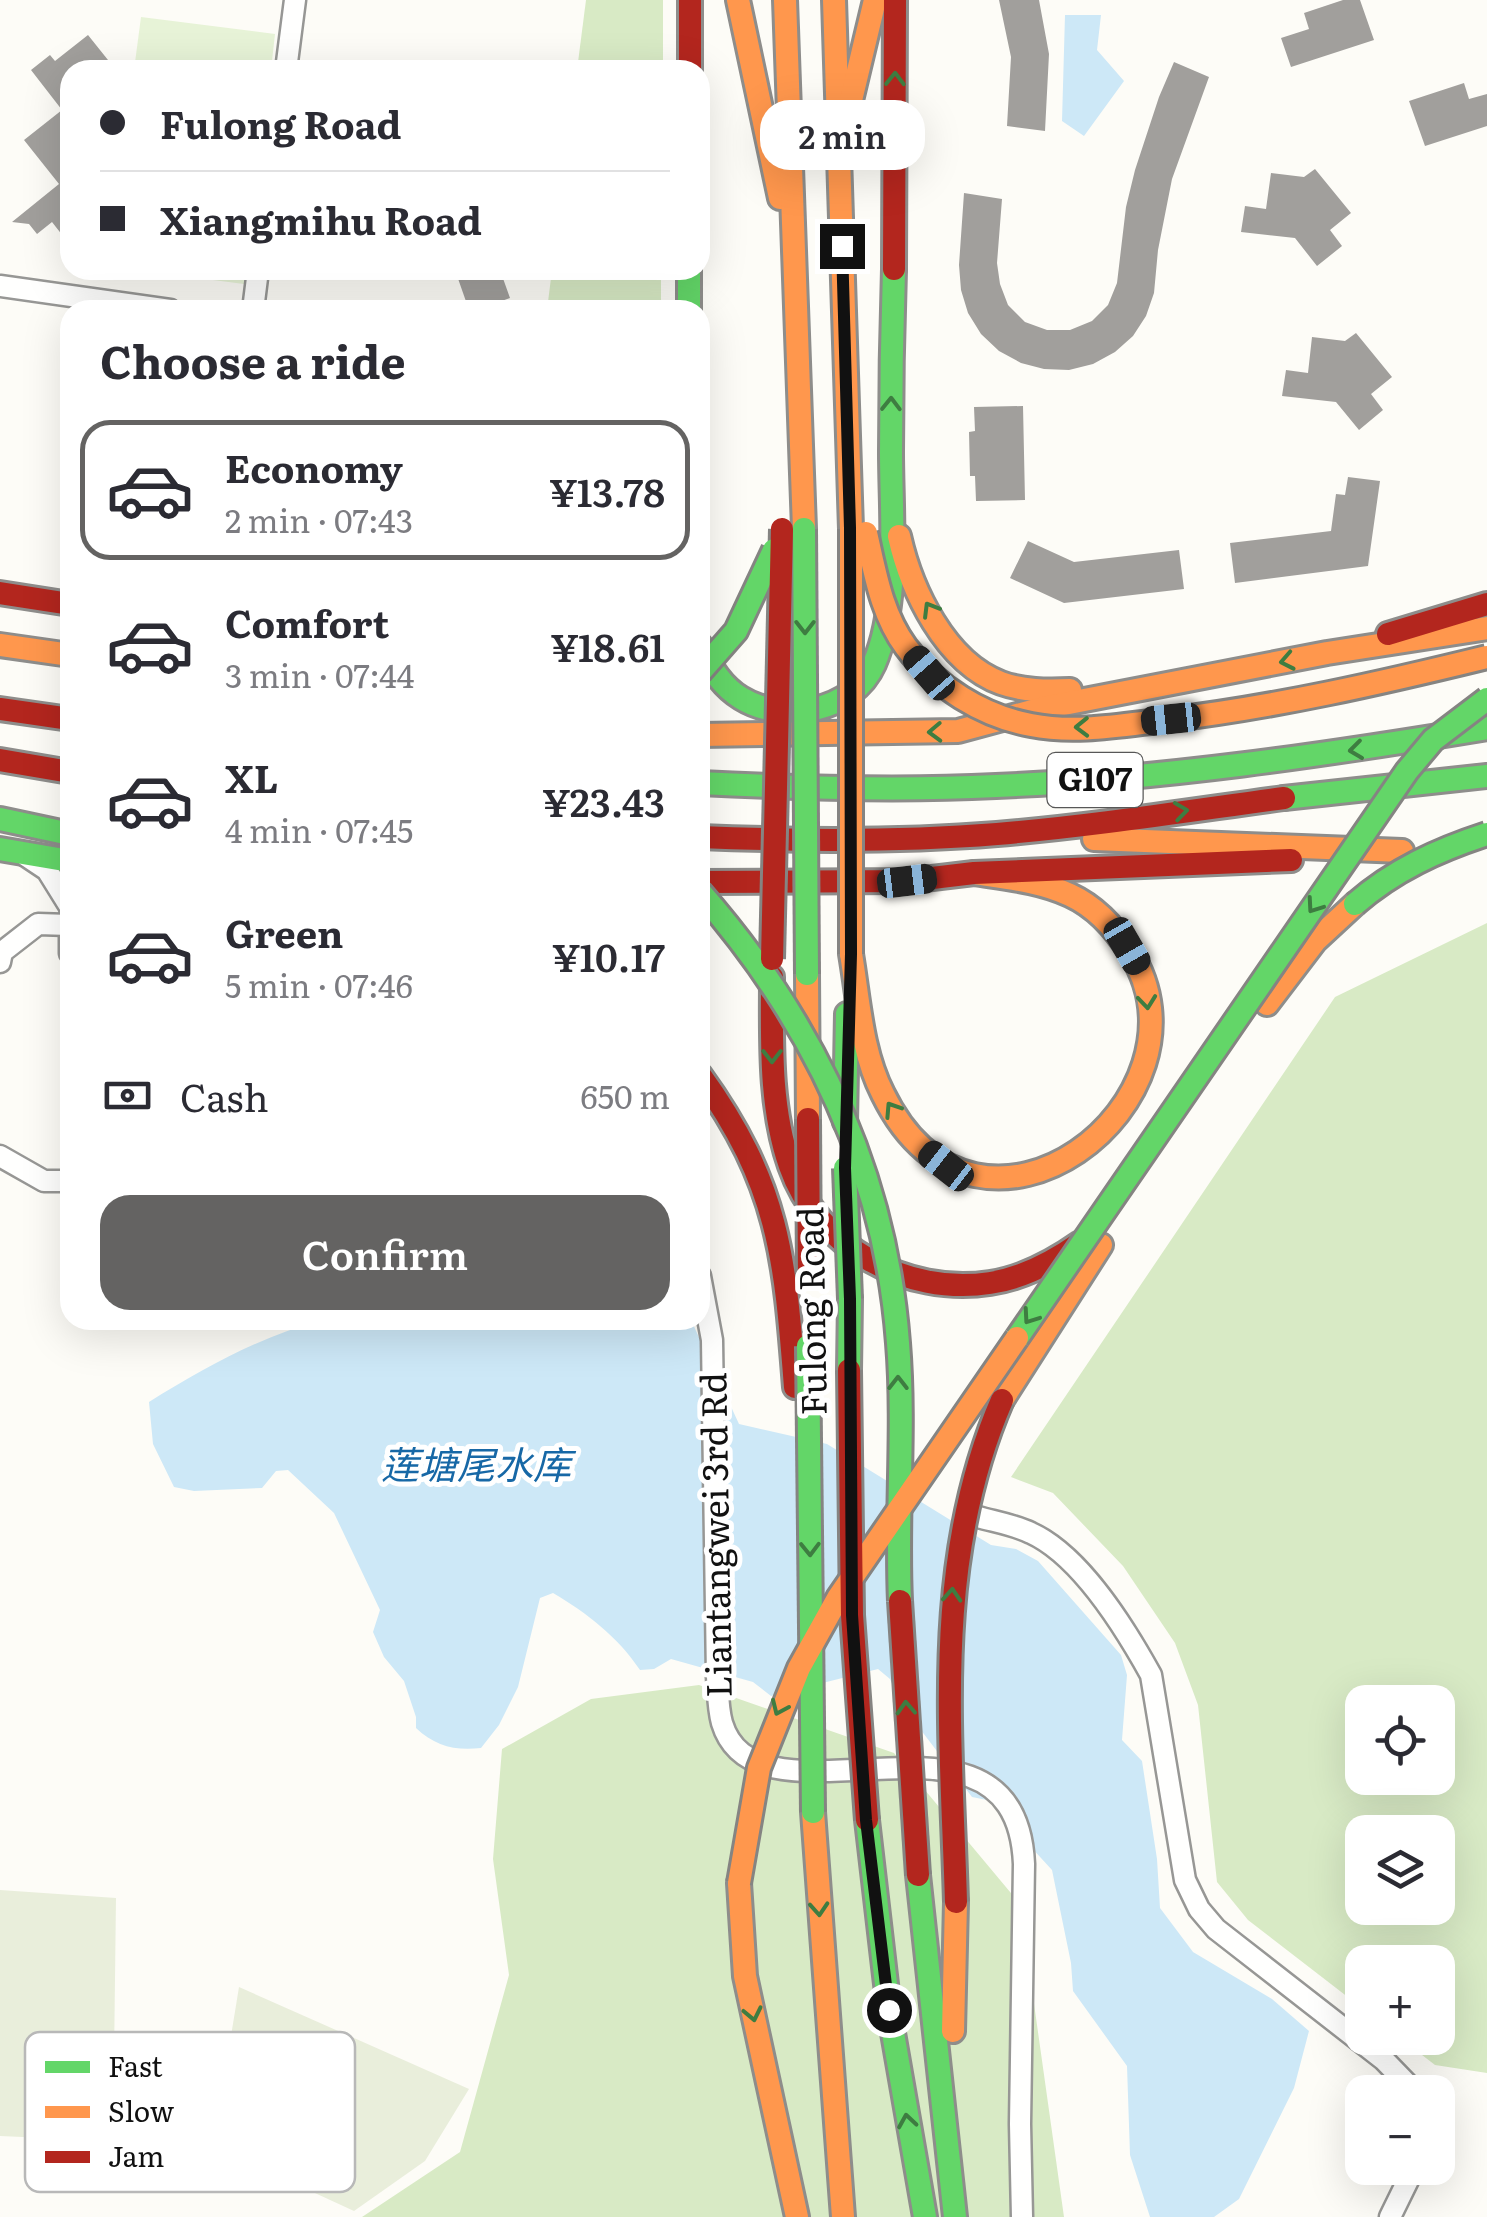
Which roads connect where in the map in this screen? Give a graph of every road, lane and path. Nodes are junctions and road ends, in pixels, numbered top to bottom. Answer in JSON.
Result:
{"nodes":[{"id":1,"x":295,"y":0,"type":"edge"},
{"id":2,"x":690,"y":0,"type":"edge"},
{"id":3,"x":738,"y":0,"type":"edge"},
{"id":4,"x":786,"y":0,"type":"edge"},
{"id":5,"x":834,"y":0,"type":"edge"},
{"id":6,"x":875,"y":0,"type":"edge"},
{"id":7,"x":895,"y":0,"type":"edge"},
{"id":8,"x":287,"y":60,"type":"edge"},
{"id":9,"x":690,"y":60,"type":"edge"},
{"id":10,"x":840,"y":170,"type":"junction"},
{"id":11,"x":0,"y":286,"type":"edge"},
{"id":12,"x":99,"y":300,"type":"edge"},
{"id":13,"x":796,"y":309,"type":"junction"},
{"id":14,"x":890,"y":501,"type":"junction"},
{"id":15,"x":793,"y":529,"type":"junction"},
{"id":16,"x":858,"y":530,"type":"junction"},
{"id":17,"x":0,"y":593,"type":"edge"},
{"id":18,"x":60,"y":602,"type":"edge"},
{"id":19,"x":1487,"y":604,"type":"edge"},
{"id":20,"x":1487,"y":628,"type":"edge"},
{"id":21,"x":0,"y":645,"type":"edge"},
{"id":22,"x":1327,"y":653,"type":"junction"},
{"id":23,"x":60,"y":654,"type":"edge"},
{"id":24,"x":1487,"y":657,"type":"edge"},
{"id":25,"x":710,"y":662,"type":"edge"},
{"id":26,"x":710,"y":665,"type":"edge"},
{"id":27,"x":1168,"y":685,"type":"junction"},
{"id":28,"x":1487,"y":699,"type":"edge"},
{"id":29,"x":0,"y":709,"type":"edge"},
{"id":30,"x":60,"y":718,"type":"edge"},
{"id":31,"x":1487,"y":728,"type":"edge"},
{"id":32,"x":710,"y":735,"type":"edge"},
{"id":33,"x":0,"y":760,"type":"edge"},
{"id":34,"x":60,"y":770,"type":"edge"},
{"id":35,"x":1487,"y":776,"type":"edge"},
{"id":36,"x":710,"y":784,"type":"edge"},
{"id":37,"x":0,"y":818,"type":"edge"},
{"id":38,"x":60,"y":832,"type":"edge"},
{"id":39,"x":998,"y":834,"type":"junction"},
{"id":40,"x":1487,"y":835,"type":"edge"},
{"id":41,"x":710,"y":837,"type":"edge"},
{"id":42,"x":10,"y":850,"type":"edge"},
{"id":43,"x":1402,"y":850,"type":"junction"},
{"id":44,"x":60,"y":860,"type":"edge"},
{"id":45,"x":974,"y":873,"type":"junction"},
{"id":46,"x":710,"y":882,"type":"edge"},
{"id":47,"x":60,"y":891,"type":"edge"},
{"id":48,"x":710,"y":904,"type":"edge"},
{"id":49,"x":60,"y":925,"type":"edge"},
{"id":50,"x":851,"y":954,"type":"junction"},
{"id":51,"x":0,"y":962,"type":"edge"},
{"id":52,"x":710,"y":1089,"type":"edge"},
{"id":53,"x":0,"y":1156,"type":"edge"},
{"id":54,"x":60,"y":1181,"type":"edge"},
{"id":55,"x":1128,"y":1206,"type":"junction"},
{"id":56,"x":710,"y":1320,"type":"edge"},
{"id":57,"x":800,"y":1346,"type":"junction"},
{"id":58,"x":978,"y":1516,"type":"dead end"},
{"id":59,"x":1399,"y":2075,"type":"edge"},
{"id":60,"x":948,"y":2132,"type":"junction"},
{"id":61,"x":1406,"y":2185,"type":"edge"},
{"id":62,"x":797,"y":2217,"type":"edge"},
{"id":63,"x":843,"y":2217,"type":"edge"},
{"id":64,"x":925,"y":2217,"type":"edge"},
{"id":65,"x":955,"y":2217,"type":"edge"},
{"id":66,"x":1022,"y":2217,"type":"edge"},
{"id":67,"x":1390,"y":2217,"type":"edge"}],
"edges":[{"from":1,"to":8,"type":"street"},
{"from":2,"to":9,"type":"main road"},
{"from":3,"to":13,"type":"main road"},
{"from":4,"to":13,"type":"main road"},
{"from":5,"to":10,"type":"main road"},
{"from":6,"to":10,"type":"main road"},
{"from":14,"to":7,"type":"main road","one_way":true},
{"from":10,"to":16,"type":"main road","name":"Fulong Road"},
{"from":11,"to":12,"type":"street"},
{"from":13,"to":15,"type":"main road","name":"Fulong Road"},
{"from":14,"to":26,"type":"main road"},
{"from":27,"to":14,"type":"main road","one_way":true},
{"from":15,"to":25,"type":"main road","bridge":true},
{"from":15,"to":55,"type":"main road","one_way":true,"bridge":true},
{"from":15,"to":57,"type":"main road","name":"Fulong Road","one_way":true,"bridge":true},
{"from":24,"to":16,"type":"main road","one_way":true,"bridge":true},
{"from":16,"to":50,"type":"main road","name":"Fulong Road","bridge":true},
{"from":17,"to":18,"type":"main road"},
{"from":19,"to":22,"type":"main road"},
{"from":20,"to":22,"type":"main road"},
{"from":21,"to":23,"type":"main road"},
{"from":22,"to":27,"type":"main road","one_way":true},
{"from":27,"to":32,"type":"main road","one_way":true},
{"from":28,"to":62,"type":"main road","one_way":true,"bridge":true},
{"from":29,"to":30,"type":"main road"},
{"from":31,"to":36,"type":"main road","number":"G107","one_way":true},
{"from":33,"to":34,"type":"main road"},
{"from":39,"to":35,"type":"main road","number":"G107","one_way":true},
{"from":37,"to":38,"type":"main road"},
{"from":39,"to":41,"type":"main road","number":"G107"},
{"from":39,"to":43,"type":"main road"},
{"from":40,"to":43,"type":"main road"},
{"from":40,"to":55,"type":"main road","bridge":true},
{"from":42,"to":44,"type":"main road"},
{"from":42,"to":47,"type":"street"},
{"from":43,"to":45,"type":"main road"},
{"from":45,"to":46,"type":"main road"},
{"from":45,"to":50,"type":"main road","one_way":true},
{"from":60,"to":48,"type":"main road","one_way":true,"bridge":true},
{"from":49,"to":51,"type":"street"},
{"from":64,"to":50,"type":"main road","name":"Fulong Road","one_way":true,"bridge":true},
{"from":52,"to":57,"type":"main road"},
{"from":53,"to":54,"type":"street"},
{"from":60,"to":55,"type":"main road","one_way":true,"bridge":true},
{"from":56,"to":66,"type":"street","name":"Liantangwei 3rd Rd","bridge":true},
{"from":57,"to":63,"type":"main road","name":"Fulong Road","one_way":true,"bridge":true},
{"from":58,"to":59,"type":"street"},
{"from":60,"to":65,"type":"main road"},
{"from":61,"to":67,"type":"street"}]}
